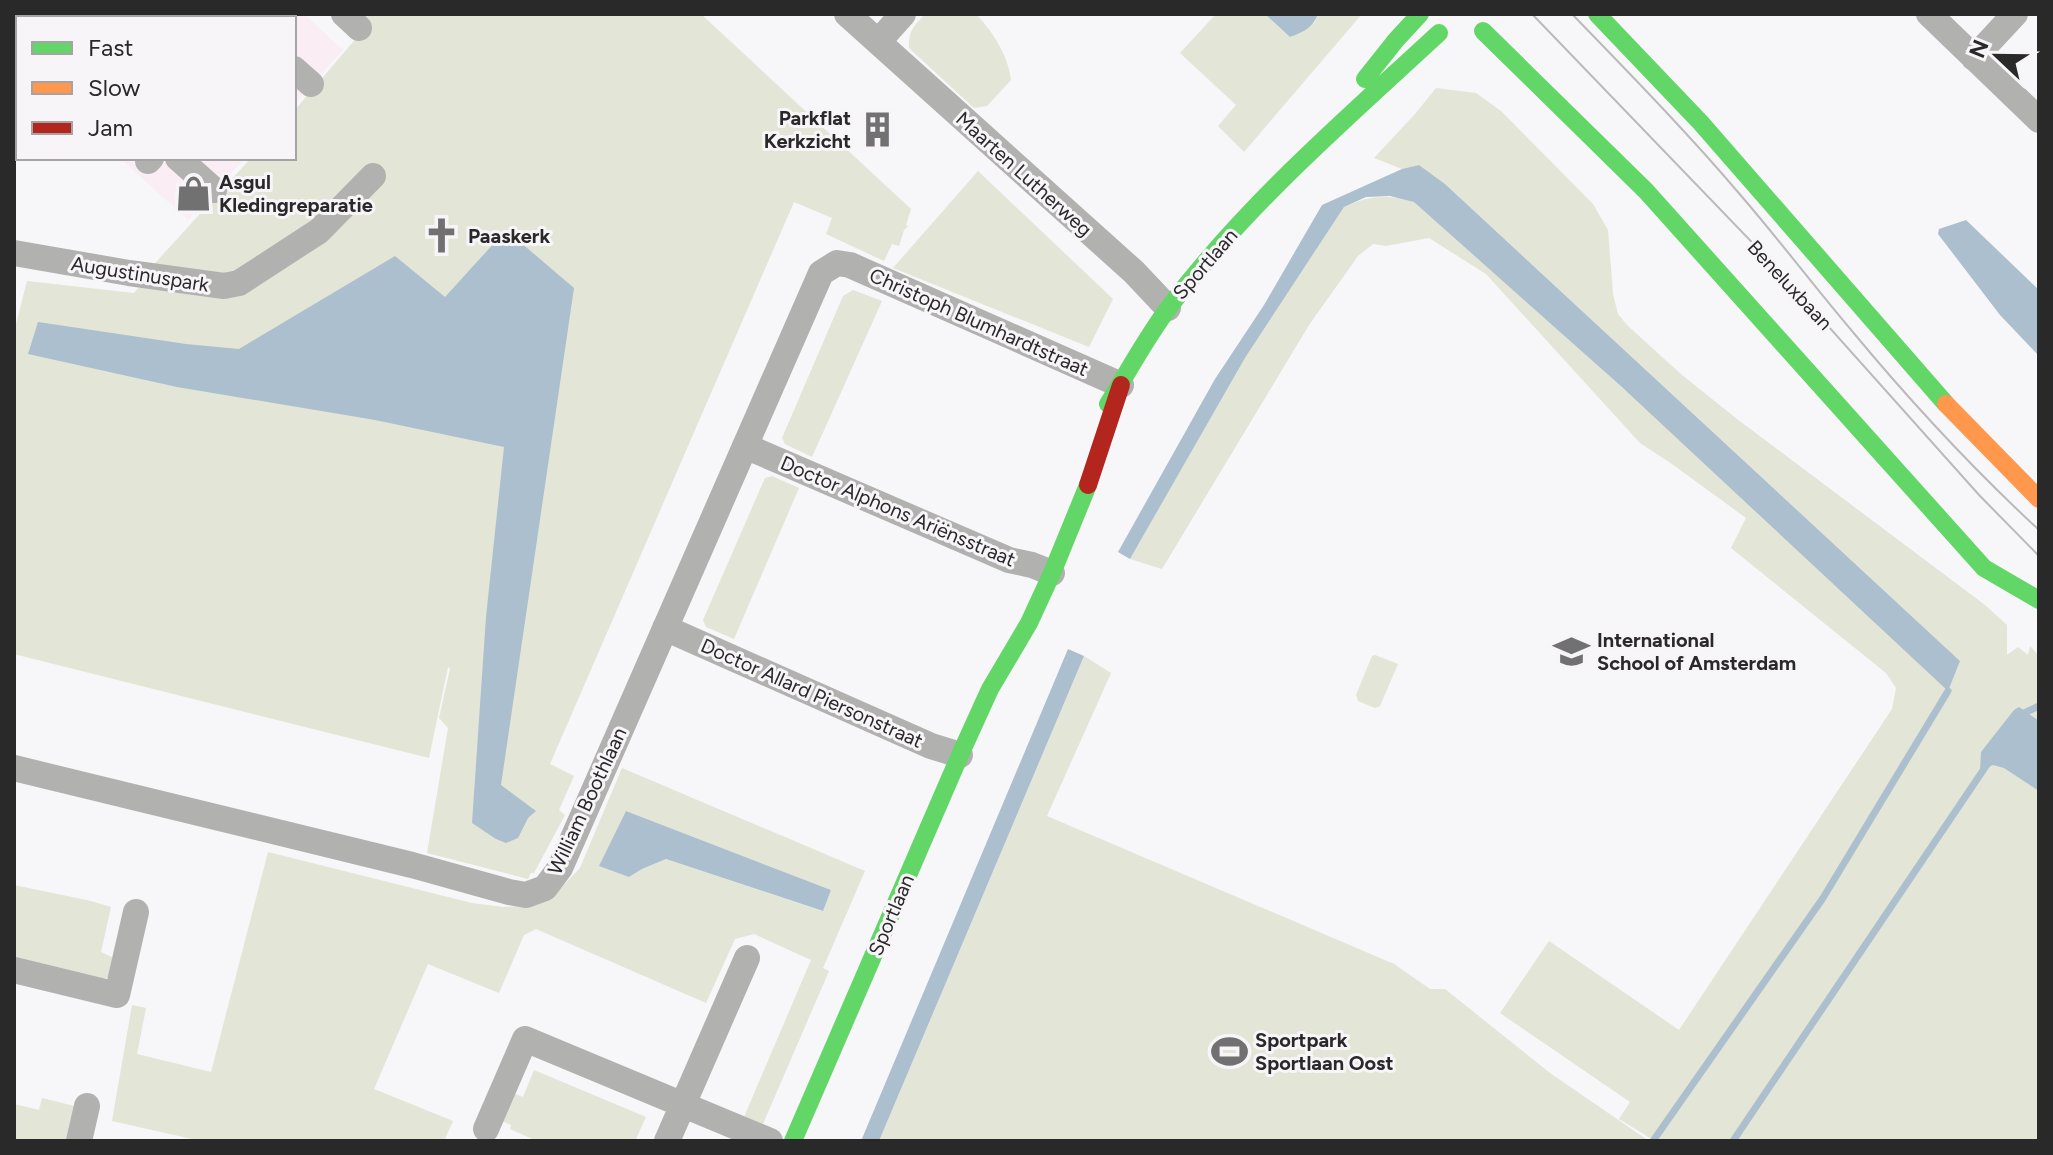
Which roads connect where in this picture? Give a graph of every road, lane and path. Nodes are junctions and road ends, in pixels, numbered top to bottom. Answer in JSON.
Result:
{"nodes":[{"id":1,"x":847,"y":14,"type":"edge"},
{"id":2,"x":903,"y":14,"type":"edge"},
{"id":3,"x":1421,"y":14,"type":"edge"},
{"id":4,"x":1597,"y":14,"type":"edge"},
{"id":5,"x":1929,"y":14,"type":"edge"},
{"id":6,"x":2015,"y":14,"type":"edge"},
{"id":7,"x":1439,"y":33,"type":"junction"},
{"id":8,"x":878,"y":42,"type":"junction"},
{"id":9,"x":1974,"y":58,"type":"junction"},
{"id":10,"x":2039,"y":120,"type":"edge"},
{"id":11,"x":1306,"y":156,"type":"junction"},
{"id":12,"x":180,"y":160,"type":"edge"},
{"id":13,"x":373,"y":176,"type":"dead end"},
{"id":14,"x":214,"y":190,"type":"dead end"},
{"id":15,"x":14,"y":253,"type":"edge"},
{"id":16,"x":837,"y":263,"type":"joint"},
{"id":17,"x":1168,"y":308,"type":"junction"},
{"id":18,"x":1121,"y":385,"type":"junction"},
{"id":19,"x":745,"y":446,"type":"junction"},
{"id":20,"x":1076,"y":463,"type":"dead end"},
{"id":21,"x":2039,"y":499,"type":"edge"},
{"id":22,"x":1037,"y":566,"type":"junction"},
{"id":23,"x":2019,"y":569,"type":"dead end"},
{"id":24,"x":2039,"y":591,"type":"edge"},
{"id":25,"x":2039,"y":600,"type":"edge"},
{"id":26,"x":1011,"y":615,"type":"dead end"},
{"id":27,"x":665,"y":628,"type":"junction"},
{"id":28,"x":990,"y":689,"type":"junction"},
{"id":29,"x":960,"y":755,"type":"junction"},
{"id":30,"x":14,"y":768,"type":"edge"},
{"id":31,"x":136,"y":912,"type":"dead end"},
{"id":32,"x":747,"y":958,"type":"dead end"},
{"id":33,"x":14,"y":970,"type":"edge"},
{"id":34,"x":683,"y":1105,"type":"junction"},
{"id":35,"x":87,"y":1106,"type":"dead end"},
{"id":36,"x":486,"y":1129,"type":"dead end"},
{"id":37,"x":79,"y":1141,"type":"edge"},
{"id":38,"x":667,"y":1141,"type":"edge"},
{"id":39,"x":770,"y":1141,"type":"edge"},
{"id":40,"x":793,"y":1141,"type":"edge"}],
"edges":[{"from":1,"to":8,"type":"street","name":"Maarten Lutherweg"},
{"from":2,"to":8,"type":"street"},
{"from":3,"to":7,"type":"street"},
{"from":3,"to":11,"type":"street","name":"Sportlaan"},
{"from":4,"to":21,"type":"street","name":"Beneluxbaan"},
{"from":5,"to":9,"type":"street"},
{"from":6,"to":9,"type":"street"},
{"from":7,"to":11,"type":"street","name":"Sportlaan"},
{"from":7,"to":25,"type":"street"},
{"from":8,"to":17,"type":"street","name":"Maarten Lutherweg"},
{"from":9,"to":10,"type":"street"},
{"from":11,"to":17,"type":"street","name":"Sportlaan"},
{"from":12,"to":14,"type":"street"},
{"from":13,"to":15,"type":"street","name":"Augustinuspark"},
{"from":16,"to":18,"type":"street","name":"Christoph Blumhardtstraat"},
{"from":16,"to":19,"type":"street","name":"William Boothlaan"},
{"from":17,"to":18,"type":"street","name":"Sportlaan"},
{"from":18,"to":20,"type":"street","name":"Sportlaan"},
{"from":18,"to":22,"type":"street","name":"Sportlaan"},
{"from":19,"to":22,"type":"street","name":"Doctor Alphons Ariënsstraat"},
{"from":19,"to":27,"type":"street","name":"William Boothlaan"},
{"from":22,"to":28,"type":"street","name":"Sportlaan"},
{"from":23,"to":24,"type":"street"},
{"from":26,"to":28,"type":"street","name":"Sportlaan"},
{"from":27,"to":29,"type":"street","name":"Doctor Allard Piersonstraat"},
{"from":27,"to":30,"type":"street","name":"William Boothlaan"},
{"from":28,"to":29,"type":"street","name":"Sportlaan"},
{"from":29,"to":40,"type":"street","name":"Sportlaan"},
{"from":31,"to":33,"type":"street"},
{"from":32,"to":34,"type":"street"},
{"from":34,"to":36,"type":"street"},
{"from":34,"to":38,"type":"street"},
{"from":34,"to":39,"type":"street"},
{"from":35,"to":37,"type":"street"}]}
